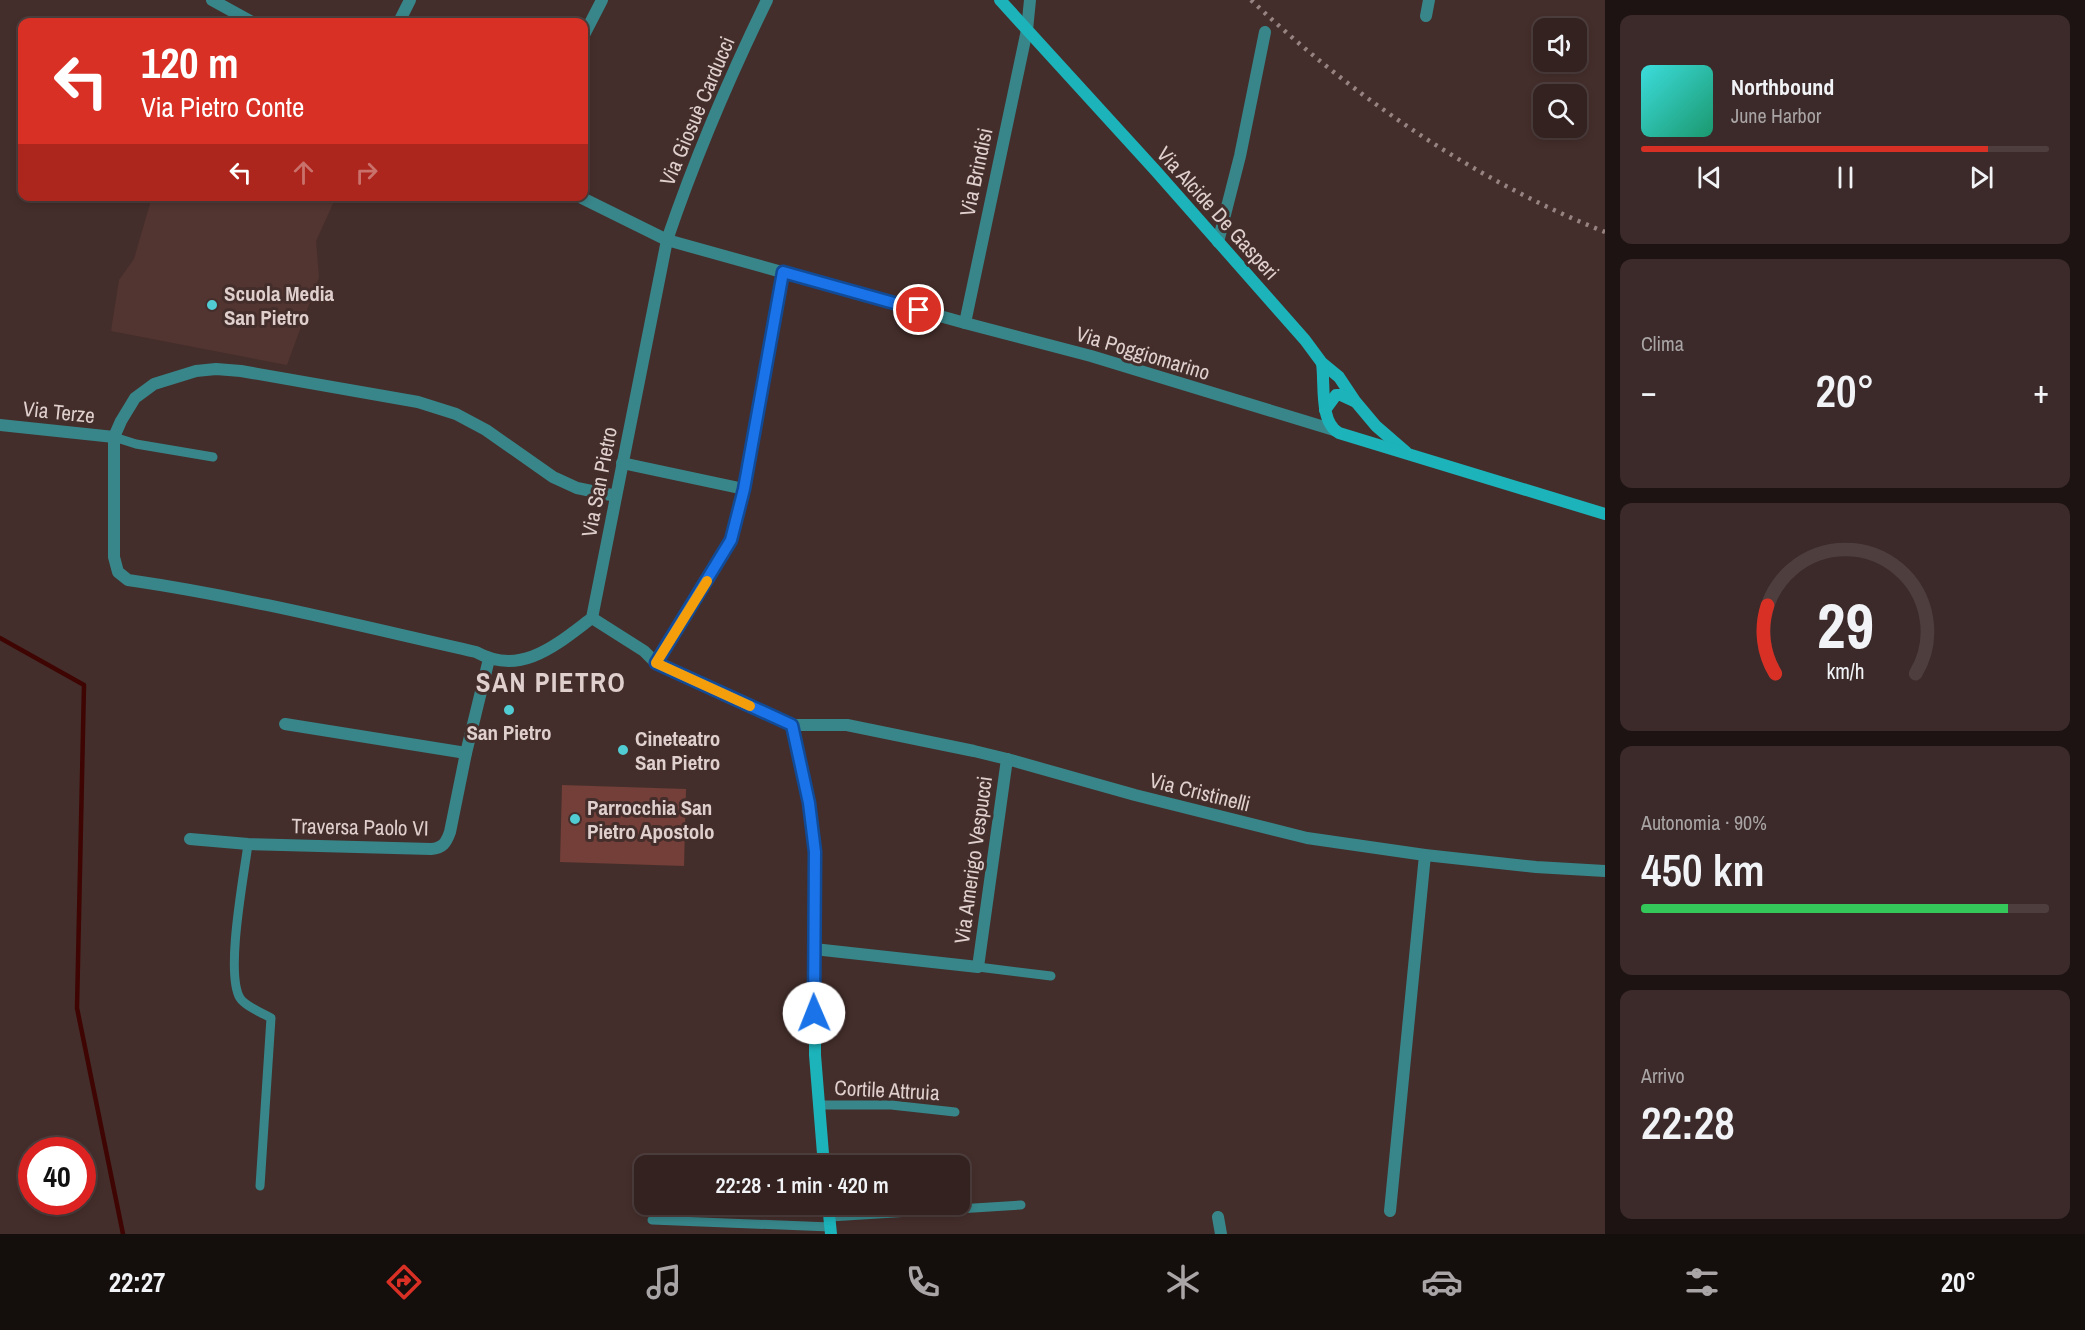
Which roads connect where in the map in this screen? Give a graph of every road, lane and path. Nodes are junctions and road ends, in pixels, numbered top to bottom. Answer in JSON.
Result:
{"nodes":[{"id":1,"x":212,"y":0,"type":"edge"},
{"id":2,"x":410,"y":0,"type":"edge"},
{"id":3,"x":602,"y":0,"type":"edge"},
{"id":4,"x":767,"y":0,"type":"edge"},
{"id":5,"x":1000,"y":0,"type":"edge"},
{"id":6,"x":1030,"y":0,"type":"edge"},
{"id":7,"x":1429,"y":0,"type":"edge"},
{"id":8,"x":1426,"y":16,"type":"dead end"},
{"id":9,"x":245,"y":18,"type":"edge"},
{"id":10,"x":401,"y":18,"type":"edge"},
{"id":11,"x":588,"y":26,"type":"edge"},
{"id":12,"x":1027,"y":30,"type":"junction"},
{"id":13,"x":1265,"y":32,"type":"dead end"},
{"id":14,"x":588,"y":201,"type":"edge"},
{"id":15,"x":667,"y":240,"type":"junction"},
{"id":16,"x":1218,"y":242,"type":"junction"},
{"id":17,"x":783,"y":272,"type":"junction"},
{"id":18,"x":965,"y":323,"type":"junction"},
{"id":19,"x":1322,"y":363,"type":"junction"},
{"id":20,"x":1355,"y":401,"type":"junction"},
{"id":21,"x":1325,"y":410,"type":"junction"},
{"id":22,"x":1364,"y":412,"type":"junction"},
{"id":23,"x":0,"y":426,"type":"edge"},
{"id":24,"x":1339,"y":433,"type":"junction"},
{"id":25,"x":114,"y":437,"type":"junction"},
{"id":26,"x":1406,"y":452,"type":"junction"},
{"id":27,"x":213,"y":457,"type":"dead end"},
{"id":28,"x":622,"y":463,"type":"junction"},
{"id":29,"x":744,"y":489,"type":"junction"},
{"id":30,"x":616,"y":496,"type":"junction"},
{"id":31,"x":1605,"y":514,"type":"edge"},
{"id":32,"x":592,"y":618,"type":"junction"},
{"id":33,"x":489,"y":659,"type":"junction"},
{"id":34,"x":656,"y":663,"type":"junction"},
{"id":35,"x":285,"y":724,"type":"dead end"},
{"id":36,"x":792,"y":725,"type":"junction"},
{"id":37,"x":466,"y":753,"type":"junction"},
{"id":38,"x":1007,"y":759,"type":"junction"},
{"id":39,"x":190,"y":839,"type":"dead end"},
{"id":40,"x":248,"y":844,"type":"junction"},
{"id":41,"x":1425,"y":855,"type":"junction"},
{"id":42,"x":1605,"y":871,"type":"edge"},
{"id":43,"x":813,"y":949,"type":"junction"},
{"id":44,"x":978,"y":967,"type":"junction"},
{"id":45,"x":1051,"y":976,"type":"dead end"},
{"id":46,"x":818,"y":1105,"type":"junction"},
{"id":47,"x":955,"y":1112,"type":"dead end"},
{"id":48,"x":823,"y":1155,"type":"edge"},
{"id":49,"x":260,"y":1186,"type":"dead end"},
{"id":50,"x":1021,"y":1205,"type":"dead end"},
{"id":51,"x":1390,"y":1211,"type":"dead end"},
{"id":52,"x":1218,"y":1217,"type":"dead end"},
{"id":53,"x":652,"y":1220,"type":"dead end"},
{"id":54,"x":830,"y":1221,"type":"edge"},
{"id":55,"x":1221,"y":1234,"type":"edge"}],
"edges":[{"from":1,"to":9,"type":"street"},
{"from":2,"to":10,"type":"street"},
{"from":3,"to":11,"type":"street"},
{"from":4,"to":15,"type":"street","name":"Via Giosuè Carducci"},
{"from":5,"to":12,"type":"main road","name":"Via Alcide De Gasperi"},
{"from":6,"to":12,"type":"street","name":"Via Brindisi"},
{"from":7,"to":8,"type":"street"},
{"from":12,"to":16,"type":"main road","name":"Via Alcide De Gasperi"},
{"from":12,"to":18,"type":"street","name":"Via Brindisi"},
{"from":13,"to":16,"type":"street"},
{"from":14,"to":15,"type":"street","name":"Via Poggiomarino"},
{"from":15,"to":17,"type":"street","name":"Via Poggiomarino"},
{"from":15,"to":28,"type":"street","name":"Via San Pietro"},
{"from":16,"to":19,"type":"main road","name":"Via Alcide De Gasperi"},
{"from":17,"to":18,"type":"street","name":"Via Poggiomarino"},
{"from":17,"to":29,"type":"street"},
{"from":18,"to":24,"type":"street","name":"Via Poggiomarino"},
{"from":19,"to":20,"type":"main road","name":"Via Alcide De Gasperi"},
{"from":19,"to":21,"type":"main road"},
{"from":20,"to":21,"type":"main road"},
{"from":20,"to":22,"type":"main road","name":"Via Alcide De Gasperi"},
{"from":21,"to":24,"type":"main road"},
{"from":22,"to":24,"type":"main road"},
{"from":22,"to":26,"type":"main road","name":"Via Alcide De Gasperi"},
{"from":23,"to":25,"type":"street","name":"Via Terze"},
{"from":24,"to":26,"type":"main road","name":"Via Poggiomarino"},
{"from":25,"to":27,"type":"lane"},
{"from":25,"to":30,"type":"street"},
{"from":25,"to":33,"type":"street"},
{"from":26,"to":31,"type":"main road","name":"Via Poggiomarino"},
{"from":28,"to":29,"type":"street"},
{"from":28,"to":30,"type":"street","name":"Via San Pietro"},
{"from":29,"to":34,"type":"street"},
{"from":30,"to":32,"type":"street","name":"Via San Pietro"},
{"from":32,"to":33,"type":"street"},
{"from":32,"to":34,"type":"street"},
{"from":33,"to":37,"type":"street","name":"Traversa Paolo VI"},
{"from":34,"to":36,"type":"street"},
{"from":35,"to":37,"type":"street"},
{"from":36,"to":38,"type":"street","name":"Via Cristinelli"},
{"from":36,"to":43,"type":"main road"},
{"from":37,"to":40,"type":"street","name":"Traversa Paolo VI"},
{"from":38,"to":41,"type":"street","name":"Via Cristinelli"},
{"from":38,"to":44,"type":"street","name":"Via Amerigo Vespucci"},
{"from":39,"to":40,"type":"street","name":"Traversa Paolo VI"},
{"from":40,"to":49,"type":"lane"},
{"from":41,"to":42,"type":"street","name":"Via Cristinelli"},
{"from":41,"to":51,"type":"street"},
{"from":43,"to":44,"type":"street","name":"Via Amerigo Vespucci"},
{"from":43,"to":46,"type":"main road"},
{"from":44,"to":45,"type":"lane","name":"Via Amerigo Vespucci"},
{"from":46,"to":47,"type":"lane","name":"Cortile Attruia"},
{"from":46,"to":48,"type":"main road"},
{"from":50,"to":54,"type":"lane"},
{"from":52,"to":55,"type":"street"},
{"from":53,"to":54,"type":"lane"}]}
